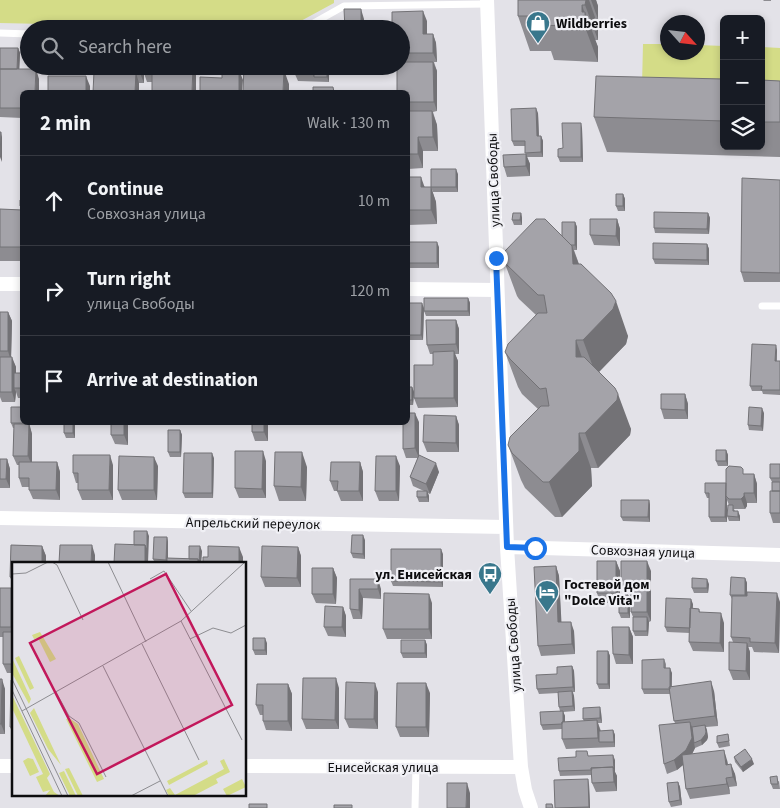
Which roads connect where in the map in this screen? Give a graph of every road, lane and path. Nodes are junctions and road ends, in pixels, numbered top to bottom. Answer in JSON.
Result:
{"nodes":[{"id":1,"x":487,"y":2,"type":"edge"},
{"id":2,"x":319,"y":20,"type":"edge"},
{"id":3,"x":0,"y":33,"type":"edge"},
{"id":4,"x":20,"y":34,"type":"edge"},
{"id":5,"x":0,"y":284,"type":"edge"},
{"id":6,"x":20,"y":284,"type":"edge"},
{"id":7,"x":410,"y":289,"type":"edge"},
{"id":8,"x":497,"y":290,"type":"junction"},
{"id":9,"x":762,"y":306,"type":"dead end"},
{"id":10,"x":780,"y":306,"type":"edge"},
{"id":11,"x":0,"y":518,"type":"edge"},
{"id":12,"x":506,"y":528,"type":"junction"},
{"id":13,"x":507,"y":547,"type":"junction"},
{"id":14,"x":780,"y":555,"type":"edge"},
{"id":15,"x":246,"y":766,"type":"edge"},
{"id":16,"x":416,"y":766,"type":"junction"},
{"id":17,"x":521,"y":766,"type":"junction"},
{"id":18,"x":415,"y":808,"type":"edge"},
{"id":19,"x":531,"y":808,"type":"edge"}],
"edges":[{"from":1,"to":2,"type":"lane"},
{"from":1,"to":8,"type":"street","name":"улица Свободы"},
{"from":3,"to":4,"type":"lane"},
{"from":5,"to":6,"type":"street"},
{"from":7,"to":8,"type":"street"},
{"from":8,"to":12,"type":"street","name":"улица Свободы"},
{"from":9,"to":10,"type":"lane"},
{"from":11,"to":12,"type":"street","name":"Апрельский переулок"},
{"from":12,"to":13,"type":"street","name":"улица Свободы"},
{"from":13,"to":14,"type":"street","name":"Совхозная улица"},
{"from":13,"to":17,"type":"street","name":"улица Свободы"},
{"from":15,"to":16,"type":"street","name":"Енисейская улица"},
{"from":16,"to":17,"type":"street","name":"Енисейская улица"},
{"from":16,"to":18,"type":"lane"},
{"from":17,"to":19,"type":"street","name":"улица Свободы"}]}
